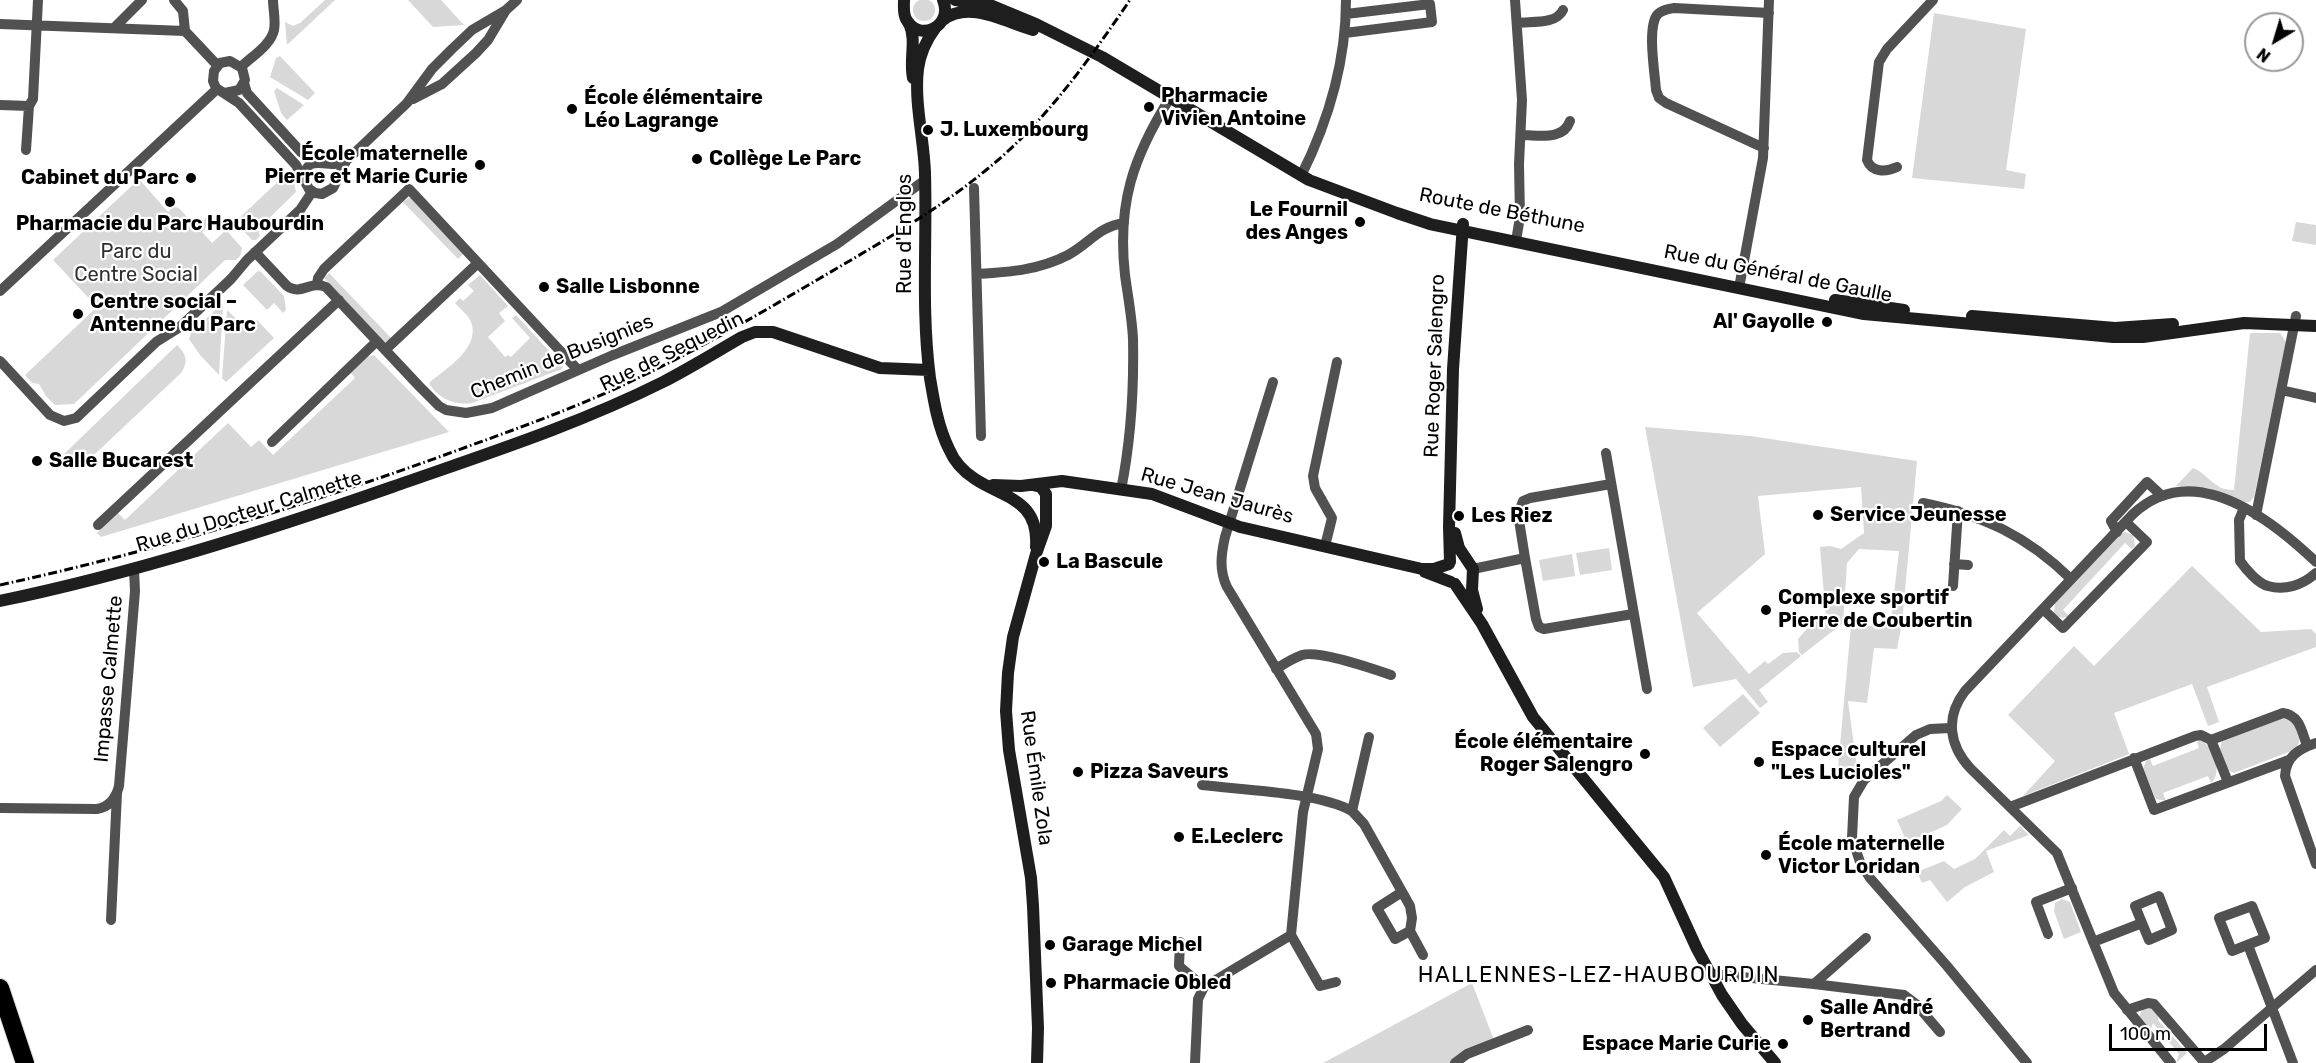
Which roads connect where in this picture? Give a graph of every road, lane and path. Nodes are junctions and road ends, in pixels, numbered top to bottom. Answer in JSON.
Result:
{"nodes":[{"id":1,"x":38,"y":0,"type":"edge"},
{"id":2,"x":141,"y":0,"type":"edge"},
{"id":3,"x":174,"y":0,"type":"edge"},
{"id":4,"x":273,"y":0,"type":"edge"},
{"id":5,"x":517,"y":0,"type":"edge"},
{"id":6,"x":943,"y":0,"type":"edge"},
{"id":7,"x":955,"y":0,"type":"edge"},
{"id":8,"x":1346,"y":0,"type":"edge"},
{"id":9,"x":1515,"y":0,"type":"edge"},
{"id":10,"x":1769,"y":0,"type":"edge"},
{"id":11,"x":1933,"y":0,"type":"edge"},
{"id":12,"x":905,"y":2,"type":"edge"},
{"id":13,"x":506,"y":10,"type":"junction"},
{"id":14,"x":1563,"y":10,"type":"dead end"},
{"id":15,"x":1769,"y":13,"type":"junction"},
{"id":16,"x":1346,"y":14,"type":"junction"},
{"id":17,"x":909,"y":23,"type":"junction"},
{"id":18,"x":1517,"y":23,"type":"junction"},
{"id":19,"x":0,"y":24,"type":"edge"},
{"id":20,"x":939,"y":24,"type":"junction"},
{"id":21,"x":38,"y":26,"type":"junction"},
{"id":22,"x":114,"y":28,"type":"junction"},
{"id":23,"x":185,"y":31,"type":"junction"},
{"id":24,"x":1345,"y":33,"type":"junction"},
{"id":25,"x":1064,"y":38,"type":"junction"},
{"id":26,"x":217,"y":65,"type":"junction"},
{"id":27,"x":241,"y":67,"type":"junction"},
{"id":28,"x":244,"y":83,"type":"junction"},
{"id":29,"x":221,"y":91,"type":"junction"},
{"id":30,"x":918,"y":98,"type":"junction"},
{"id":31,"x":1170,"y":98,"type":"junction"},
{"id":32,"x":407,"y":103,"type":"junction"},
{"id":33,"x":0,"y":105,"type":"edge"},
{"id":34,"x":29,"y":106,"type":"junction"},
{"id":35,"x":1570,"y":121,"type":"dead end"},
{"id":36,"x":1521,"y":135,"type":"junction"},
{"id":37,"x":1764,"y":148,"type":"junction"},
{"id":38,"x":26,"y":150,"type":"dead end"},
{"id":39,"x":346,"y":161,"type":"junction"},
{"id":40,"x":316,"y":162,"type":"junction"},
{"id":41,"x":329,"y":164,"type":"junction"},
{"id":42,"x":1897,"y":167,"type":"dead end"},
{"id":43,"x":1301,"y":176,"type":"junction"},
{"id":44,"x":337,"y":179,"type":"junction"},
{"id":45,"x":304,"y":180,"type":"junction"},
{"id":46,"x":925,"y":180,"type":"junction"},
{"id":47,"x":975,"y":188,"type":"dead end"},
{"id":48,"x":312,"y":192,"type":"junction"},
{"id":49,"x":1124,"y":223,"type":"junction"},
{"id":50,"x":1462,"y":226,"type":"junction"},
{"id":51,"x":1516,"y":238,"type":"junction"},
{"id":52,"x":255,"y":252,"type":"junction"},
{"id":53,"x":1615,"y":254,"type":"joint"},
{"id":54,"x":478,"y":263,"type":"junction"},
{"id":55,"x":978,"y":274,"type":"junction"},
{"id":56,"x":317,"y":284,"type":"junction"},
{"id":57,"x":1740,"y":285,"type":"junction"},
{"id":58,"x":0,"y":291,"type":"edge"},
{"id":59,"x":339,"y":300,"type":"junction"},
{"id":60,"x":2316,"y":318,"type":"edge"},
{"id":61,"x":2295,"y":320,"type":"junction"},
{"id":62,"x":2316,"y":326,"type":"edge"},
{"id":63,"x":377,"y":341,"type":"junction"},
{"id":64,"x":385,"y":350,"type":"junction"},
{"id":65,"x":0,"y":361,"type":"edge"},
{"id":66,"x":1337,"y":362,"type":"dead end"},
{"id":67,"x":578,"y":370,"type":"junction"},
{"id":68,"x":929,"y":370,"type":"junction"},
{"id":69,"x":1273,"y":382,"type":"dead end"},
{"id":70,"x":2282,"y":390,"type":"junction"},
{"id":71,"x":2316,"y":398,"type":"edge"},
{"id":72,"x":981,"y":436,"type":"dead end"},
{"id":73,"x":272,"y":442,"type":"dead end"},
{"id":74,"x":506,"y":446,"type":"joint"},
{"id":75,"x":1606,"y":453,"type":"dead end"},
{"id":76,"x":976,"y":479,"type":"junction"},
{"id":77,"x":1077,"y":483,"type":"junction"},
{"id":78,"x":1611,"y":484,"type":"junction"},
{"id":79,"x":1031,"y":485,"type":"junction"},
{"id":80,"x":1122,"y":490,"type":"junction"},
{"id":81,"x":2162,"y":496,"type":"junction"},
{"id":82,"x":1046,"y":500,"type":"junction"},
{"id":83,"x":1923,"y":503,"type":"dead end"},
{"id":84,"x":1024,"y":507,"type":"junction"},
{"id":85,"x":2244,"y":508,"type":"junction"},
{"id":86,"x":1450,"y":511,"type":"junction"},
{"id":87,"x":1958,"y":511,"type":"junction"},
{"id":88,"x":2256,"y":515,"type":"junction"},
{"id":89,"x":2126,"y":522,"type":"junction"},
{"id":90,"x":1230,"y":524,"type":"junction"},
{"id":91,"x":98,"y":525,"type":"dead end"},
{"id":92,"x":2117,"y":531,"type":"junction"},
{"id":93,"x":1326,"y":546,"type":"junction"},
{"id":94,"x":1036,"y":554,"type":"junction"},
{"id":95,"x":1525,"y":558,"type":"junction"},
{"id":96,"x":2316,"y":562,"type":"edge"},
{"id":97,"x":1450,"y":563,"type":"junction"},
{"id":98,"x":1954,"y":564,"type":"junction"},
{"id":99,"x":1968,"y":565,"type":"dead end"},
{"id":100,"x":1415,"y":568,"type":"junction"},
{"id":101,"x":134,"y":569,"type":"junction"},
{"id":102,"x":1472,"y":570,"type":"junction"},
{"id":103,"x":2316,"y":573,"type":"edge"},
{"id":104,"x":2071,"y":579,"type":"junction"},
{"id":105,"x":1453,"y":583,"type":"junction"},
{"id":106,"x":1953,"y":586,"type":"dead end"},
{"id":107,"x":0,"y":601,"type":"edge"},
{"id":108,"x":2043,"y":609,"type":"junction"},
{"id":109,"x":1633,"y":614,"type":"junction"},
{"id":110,"x":1482,"y":624,"type":"junction"},
{"id":111,"x":1276,"y":669,"type":"junction"},
{"id":112,"x":1391,"y":675,"type":"dead end"},
{"id":113,"x":1647,"y":689,"type":"dead end"},
{"id":114,"x":1951,"y":728,"type":"junction"},
{"id":115,"x":1369,"y":738,"type":"dead end"},
{"id":116,"x":2211,"y":740,"type":"junction"},
{"id":117,"x":2312,"y":744,"type":"edge"},
{"id":118,"x":2134,"y":759,"type":"junction"},
{"id":119,"x":2289,"y":760,"type":"junction"},
{"id":120,"x":2228,"y":782,"type":"junction"},
{"id":121,"x":1202,"y":785,"type":"dead end"},
{"id":122,"x":117,"y":792,"type":"junction"},
{"id":123,"x":1306,"y":798,"type":"junction"},
{"id":124,"x":2010,"y":807,"type":"junction"},
{"id":125,"x":0,"y":808,"type":"edge"},
{"id":126,"x":1352,"y":812,"type":"junction"},
{"id":127,"x":2316,"y":864,"type":"edge"},
{"id":128,"x":2072,"y":888,"type":"junction"},
{"id":129,"x":1402,"y":892,"type":"junction"},
{"id":130,"x":111,"y":920,"type":"dead end"},
{"id":131,"x":2142,"y":923,"type":"dead end"},
{"id":132,"x":1410,"y":931,"type":"junction"},
{"id":133,"x":2048,"y":934,"type":"dead end"},
{"id":134,"x":1291,"y":935,"type":"junction"},
{"id":135,"x":1866,"y":939,"type":"dead end"},
{"id":136,"x":1180,"y":942,"type":"dead end"},
{"id":137,"x":2093,"y":942,"type":"junction"},
{"id":138,"x":2248,"y":945,"type":"junction"},
{"id":139,"x":1423,"y":955,"type":"dead end"},
{"id":140,"x":2316,"y":970,"type":"edge"},
{"id":141,"x":1711,"y":974,"type":"junction"},
{"id":142,"x":1336,"y":982,"type":"dead end"},
{"id":143,"x":1814,"y":984,"type":"junction"},
{"id":144,"x":1204,"y":987,"type":"junction"},
{"id":145,"x":0,"y":988,"type":"edge"},
{"id":146,"x":2272,"y":1009,"type":"junction"},
{"id":147,"x":2127,"y":1011,"type":"junction"},
{"id":148,"x":1528,"y":1030,"type":"dead end"},
{"id":149,"x":1940,"y":1032,"type":"dead end"},
{"id":150,"x":25,"y":1063,"type":"edge"},
{"id":151,"x":1036,"y":1063,"type":"edge"},
{"id":152,"x":1196,"y":1063,"type":"edge"},
{"id":153,"x":1455,"y":1063,"type":"edge"},
{"id":154,"x":1775,"y":1063,"type":"edge"},
{"id":155,"x":2027,"y":1063,"type":"edge"},
{"id":156,"x":2171,"y":1063,"type":"edge"},
{"id":157,"x":2203,"y":1063,"type":"edge"},
{"id":158,"x":2293,"y":1063,"type":"edge"}],
"edges":[{"from":1,"to":21,"type":"street"},
{"from":2,"to":22,"type":"street"},
{"from":3,"to":23,"type":"street"},
{"from":4,"to":27,"type":"street"},
{"from":5,"to":13,"type":"street"},
{"from":6,"to":20,"type":"main road"},
{"from":7,"to":25,"type":"main road"},
{"from":8,"to":16,"type":"street"},
{"from":9,"to":18,"type":"street"},
{"from":10,"to":15,"type":"street"},
{"from":11,"to":42,"type":"street"},
{"from":12,"to":17,"type":"main road","name":"Rue d'Englos"},
{"from":13,"to":32,"type":"street"},
{"from":13,"to":32,"type":"street"},
{"from":14,"to":18,"type":"street"},
{"from":15,"to":37,"type":"street"},
{"from":15,"to":37,"type":"street"},
{"from":16,"to":24,"type":"street"},
{"from":16,"to":24,"type":"street"},
{"from":17,"to":20,"type":"main road"},
{"from":17,"to":30,"type":"main road","name":"Rue d'Englos"},
{"from":18,"to":36,"type":"street"},
{"from":19,"to":21,"type":"street"},
{"from":20,"to":25,"type":"main road"},
{"from":20,"to":30,"type":"main road","name":"Rue d'Englos"},
{"from":21,"to":22,"type":"street"},
{"from":21,"to":34,"type":"street"},
{"from":22,"to":23,"type":"street"},
{"from":23,"to":26,"type":"street"},
{"from":24,"to":43,"type":"street"},
{"from":25,"to":31,"type":"main road","name":"Rue du Général de Gaulle"},
{"from":26,"to":27,"type":"street"},
{"from":26,"to":29,"type":"street"},
{"from":27,"to":28,"type":"street"},
{"from":28,"to":29,"type":"street"},
{"from":28,"to":40,"type":"street"},
{"from":29,"to":45,"type":"street"},
{"from":29,"to":58,"type":"street"},
{"from":30,"to":46,"type":"main road","name":"Rue d'Englos"},
{"from":31,"to":43,"type":"main road","name":"Rue du Général de Gaulle"},
{"from":31,"to":49,"type":"street"},
{"from":32,"to":39,"type":"street"},
{"from":33,"to":34,"type":"street"},
{"from":34,"to":38,"type":"street"},
{"from":35,"to":36,"type":"street"},
{"from":36,"to":51,"type":"street"},
{"from":37,"to":57,"type":"street"},
{"from":39,"to":41,"type":"street"},
{"from":39,"to":44,"type":"street"},
{"from":40,"to":41,"type":"street"},
{"from":40,"to":45,"type":"street"},
{"from":41,"to":44,"type":"street"},
{"from":43,"to":50,"type":"main road","name":"Rue du Général de Gaulle"},
{"from":44,"to":48,"type":"street"},
{"from":45,"to":48,"type":"street"},
{"from":46,"to":67,"type":"street","name":"Chemin de Busignies"},
{"from":46,"to":68,"type":"main road","name":"Rue d'Englos"},
{"from":47,"to":55,"type":"street"},
{"from":48,"to":52,"type":"street"},
{"from":49,"to":55,"type":"street"},
{"from":49,"to":80,"type":"street"},
{"from":50,"to":51,"type":"main road","name":"Rue du Général de Gaulle"},
{"from":50,"to":86,"type":"main road","name":"Rue Roger Salengro"},
{"from":51,"to":53,"type":"main road","name":"Route de Béthune"},
{"from":51,"to":57,"type":"main road","name":"Rue du Général de Gaulle"},
{"from":52,"to":56,"type":"street"},
{"from":52,"to":65,"type":"street"},
{"from":53,"to":57,"type":"main road","name":"Rue du Général de Gaulle"},
{"from":54,"to":56,"type":"street"},
{"from":54,"to":64,"type":"street"},
{"from":54,"to":67,"type":"street"},
{"from":55,"to":72,"type":"street"},
{"from":56,"to":59,"type":"street"},
{"from":57,"to":61,"type":"main road","name":"Rue du Général de Gaulle"},
{"from":59,"to":63,"type":"street"},
{"from":59,"to":91,"type":"street"},
{"from":60,"to":61,"type":"main road","name":"Rue du Général de Gaulle"},
{"from":61,"to":62,"type":"main road","name":"Rue du Général de Gaulle"},
{"from":61,"to":70,"type":"street"},
{"from":63,"to":64,"type":"street"},
{"from":63,"to":73,"type":"street"},
{"from":64,"to":67,"type":"street","name":"Chemin de Busignies"},
{"from":66,"to":93,"type":"street"},
{"from":68,"to":74,"type":"main road","name":"Rue de Sequedin"},
{"from":68,"to":76,"type":"main road","name":"Rue d'Englos"},
{"from":69,"to":90,"type":"street"},
{"from":70,"to":71,"type":"street"},
{"from":70,"to":88,"type":"street"},
{"from":74,"to":101,"type":"main road","name":"Rue du Docteur Calmette"},
{"from":75,"to":78,"type":"street"},
{"from":76,"to":79,"type":"main road","name":"Rue Jean Jaurès"},
{"from":76,"to":84,"type":"main road"},
{"from":77,"to":79,"type":"main road","name":"Rue Jean Jaurès"},
{"from":77,"to":80,"type":"main road","name":"Rue Jean Jaurès"},
{"from":77,"to":82,"type":"main road"},
{"from":78,"to":95,"type":"street"},
{"from":78,"to":109,"type":"street"},
{"from":79,"to":82,"type":"main road"},
{"from":79,"to":84,"type":"main road"},
{"from":80,"to":90,"type":"main road","name":"Rue Jean Jaurès"},
{"from":81,"to":85,"type":"street"},
{"from":81,"to":89,"type":"street"},
{"from":81,"to":92,"type":"street"},
{"from":82,"to":84,"type":"main road"},
{"from":82,"to":94,"type":"main road","name":"Rue Émile Zola"},
{"from":83,"to":87,"type":"street"},
{"from":84,"to":94,"type":"main road"},
{"from":85,"to":88,"type":"street"},
{"from":85,"to":103,"type":"street"},
{"from":86,"to":97,"type":"main road","name":"Rue Roger Salengro"},
{"from":86,"to":102,"type":"main road","name":"Rue Roger Salengro"},
{"from":87,"to":98,"type":"street"},
{"from":87,"to":104,"type":"street"},
{"from":88,"to":96,"type":"street"},
{"from":89,"to":92,"type":"street"},
{"from":89,"to":108,"type":"street"},
{"from":90,"to":93,"type":"main road","name":"Rue Jean Jaurès"},
{"from":90,"to":111,"type":"street"},
{"from":92,"to":104,"type":"street"},
{"from":93,"to":100,"type":"main road","name":"Rue Jean Jaurès"},
{"from":94,"to":151,"type":"main road","name":"Rue Émile Zola"},
{"from":95,"to":102,"type":"street"},
{"from":95,"to":109,"type":"street"},
{"from":97,"to":100,"type":"main road","name":"Rue Jean Jaurès"},
{"from":97,"to":102,"type":"main road"},
{"from":97,"to":105,"type":"main road"},
{"from":98,"to":99,"type":"street"},
{"from":98,"to":106,"type":"street"},
{"from":100,"to":105,"type":"main road","name":"Rue Jean Jaurès"},
{"from":101,"to":107,"type":"main road","name":"Rue du Docteur Calmette"},
{"from":101,"to":122,"type":"street","name":"Impasse Calmette"},
{"from":102,"to":105,"type":"main road"},
{"from":102,"to":110,"type":"main road","name":"Rue Roger Salengro"},
{"from":104,"to":108,"type":"street"},
{"from":105,"to":110,"type":"main road"},
{"from":108,"to":114,"type":"street"},
{"from":109,"to":113,"type":"street"},
{"from":110,"to":141,"type":"main road"},
{"from":111,"to":112,"type":"street"},
{"from":111,"to":123,"type":"street"},
{"from":114,"to":124,"type":"street"},
{"from":114,"to":155,"type":"street"},
{"from":115,"to":126,"type":"street"},
{"from":116,"to":117,"type":"street"},
{"from":116,"to":118,"type":"street"},
{"from":116,"to":120,"type":"street"},
{"from":117,"to":119,"type":"street"},
{"from":118,"to":120,"type":"street"},
{"from":118,"to":124,"type":"street"},
{"from":119,"to":120,"type":"street"},
{"from":119,"to":127,"type":"street"},
{"from":121,"to":123,"type":"street"},
{"from":122,"to":125,"type":"street","name":"Impasse Calmette"},
{"from":122,"to":130,"type":"street","name":"Impasse Calmette"},
{"from":123,"to":126,"type":"street"},
{"from":123,"to":134,"type":"street"},
{"from":124,"to":128,"type":"street"},
{"from":126,"to":129,"type":"street"},
{"from":128,"to":133,"type":"street"},
{"from":128,"to":137,"type":"street"},
{"from":129,"to":132,"type":"street"},
{"from":129,"to":132,"type":"street"},
{"from":131,"to":137,"type":"street"},
{"from":132,"to":139,"type":"street"},
{"from":134,"to":142,"type":"street"},
{"from":134,"to":144,"type":"street"},
{"from":135,"to":143,"type":"street"},
{"from":136,"to":144,"type":"street"},
{"from":137,"to":147,"type":"street"},
{"from":138,"to":138,"type":"street"},
{"from":138,"to":146,"type":"street"},
{"from":140,"to":146,"type":"street"},
{"from":141,"to":143,"type":"street"},
{"from":141,"to":154,"type":"main road"},
{"from":143,"to":149,"type":"street"},
{"from":144,"to":152,"type":"street"},
{"from":145,"to":150,"type":"highway"},
{"from":146,"to":157,"type":"street"},
{"from":146,"to":158,"type":"street"},
{"from":147,"to":156,"type":"street"},
{"from":147,"to":157,"type":"street"},
{"from":148,"to":153,"type":"street"}]}
